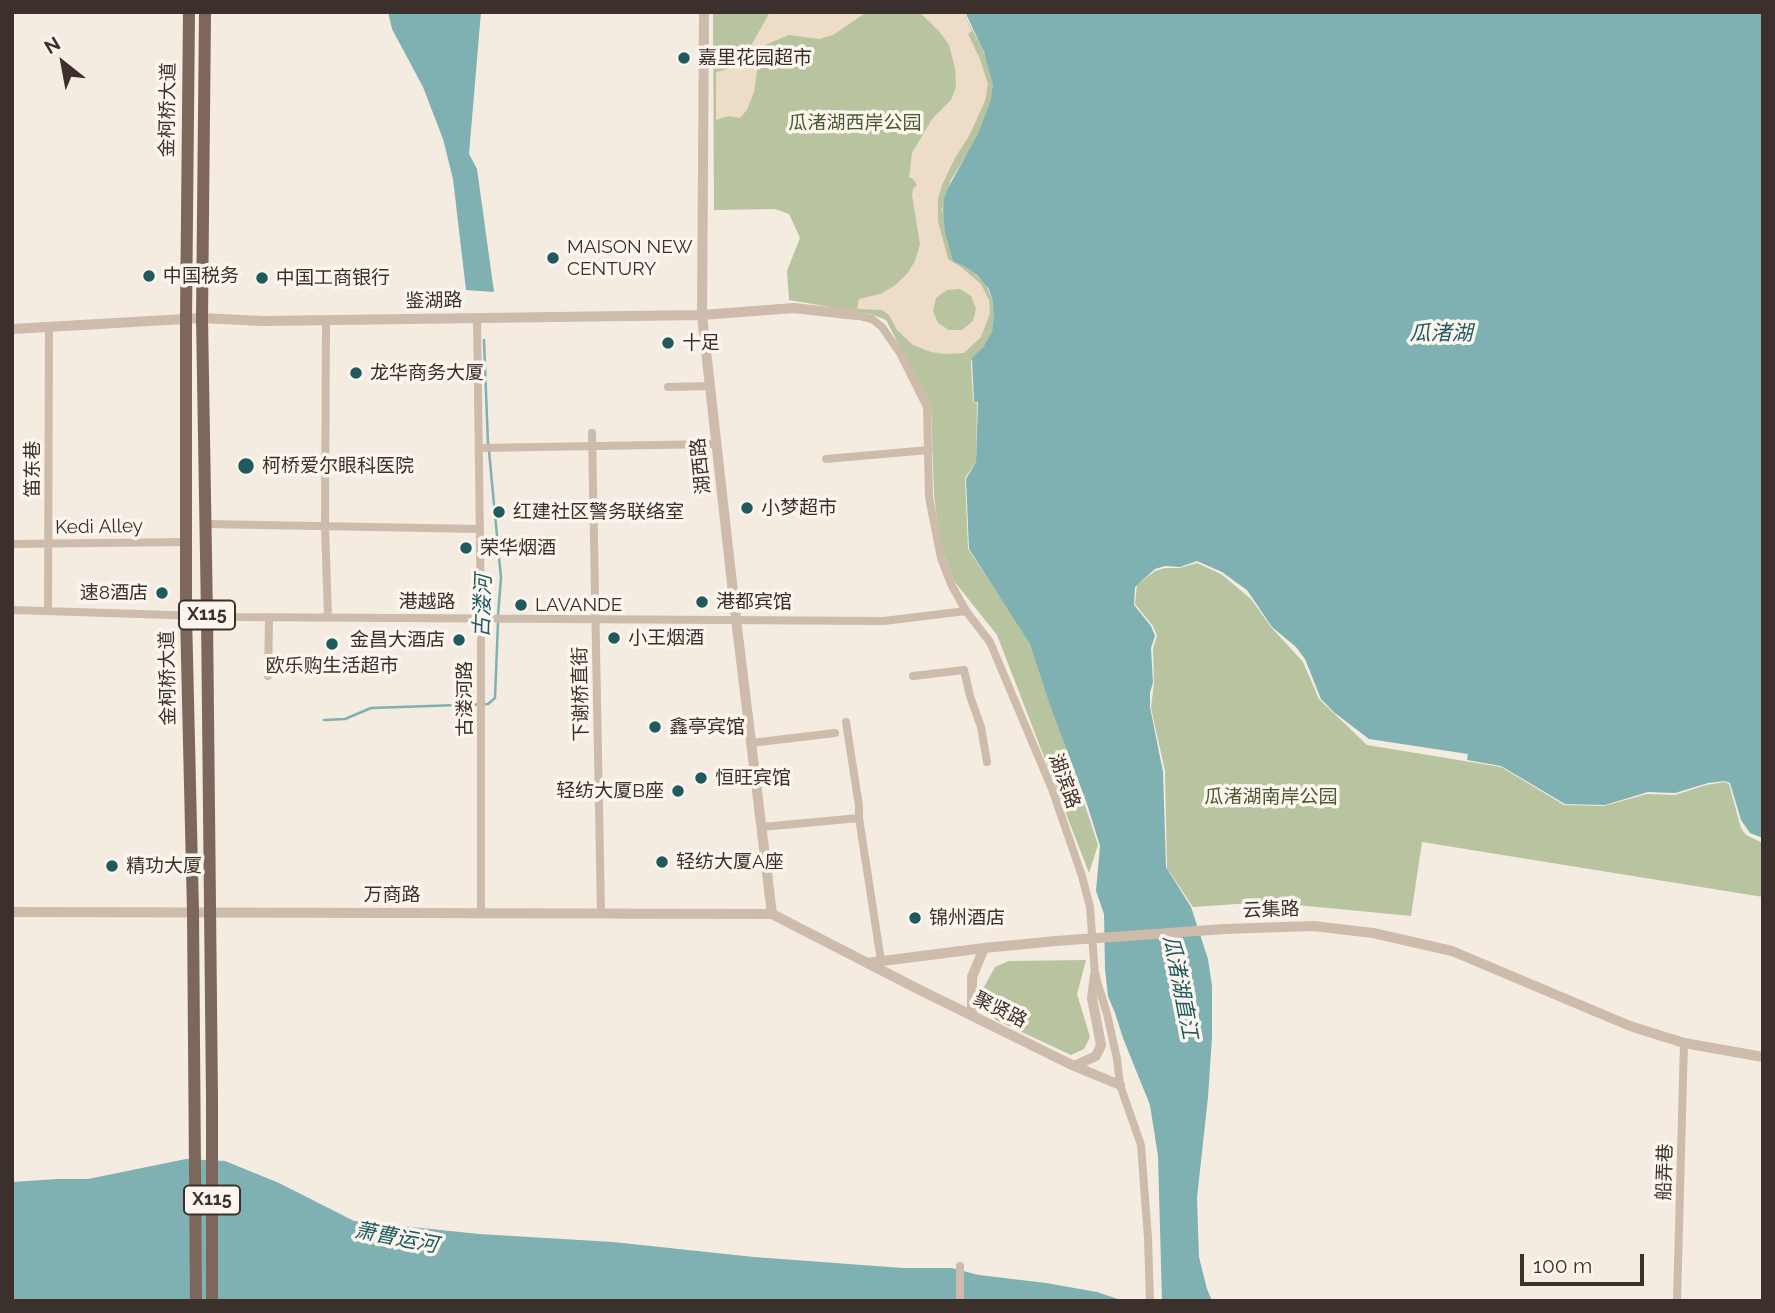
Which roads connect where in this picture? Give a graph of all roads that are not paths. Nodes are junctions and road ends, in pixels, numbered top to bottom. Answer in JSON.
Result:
{"nodes":[{"id":1,"x":189,"y":12,"type":"edge"},
{"id":2,"x":205,"y":12,"type":"edge"},
{"id":3,"x":704,"y":16,"type":"edge"},
{"id":4,"x":856,"y":314,"type":"joint"},
{"id":5,"x":702,"y":315,"type":"junction"},
{"id":6,"x":202,"y":318,"type":"junction"},
{"id":7,"x":477,"y":318,"type":"junction"},
{"id":8,"x":186,"y":319,"type":"junction"},
{"id":9,"x":326,"y":320,"type":"junction"},
{"id":10,"x":49,"y":327,"type":"junction"},
{"id":11,"x":12,"y":330,"type":"edge"},
{"id":12,"x":710,"y":386,"type":"junction"},
{"id":13,"x":667,"y":387,"type":"dead end"},
{"id":14,"x":592,"y":433,"type":"dead end"},
{"id":15,"x":716,"y":444,"type":"junction"},
{"id":16,"x":592,"y":446,"type":"junction"},
{"id":17,"x":485,"y":448,"type":"junction"},
{"id":18,"x":929,"y":450,"type":"junction"},
{"id":19,"x":826,"y":459,"type":"dead end"},
{"id":20,"x":206,"y":524,"type":"junction"},
{"id":21,"x":325,"y":526,"type":"junction"},
{"id":22,"x":480,"y":528,"type":"junction"},
{"id":23,"x":186,"y":542,"type":"junction"},
{"id":24,"x":48,"y":543,"type":"junction"},
{"id":25,"x":12,"y":544,"type":"edge"},
{"id":26,"x":12,"y":610,"type":"edge"},
{"id":27,"x":48,"y":611,"type":"junction"},
{"id":28,"x":966,"y":611,"type":"junction"},
{"id":29,"x":186,"y":615,"type":"junction"},
{"id":30,"x":207,"y":616,"type":"junction"},
{"id":31,"x":269,"y":617,"type":"junction"},
{"id":32,"x":328,"y":617,"type":"junction"},
{"id":33,"x":481,"y":618,"type":"junction"},
{"id":34,"x":595,"y":619,"type":"junction"},
{"id":35,"x":736,"y":619,"type":"junction"},
{"id":36,"x":268,"y":676,"type":"dead end"},
{"id":37,"x":913,"y":676,"type":"dead end"},
{"id":38,"x":846,"y":722,"type":"dead end"},
{"id":39,"x":835,"y":733,"type":"dead end"},
{"id":40,"x":751,"y":743,"type":"junction"},
{"id":41,"x":987,"y":762,"type":"dead end"},
{"id":42,"x":859,"y":818,"type":"junction"},
{"id":43,"x":762,"y":827,"type":"junction"},
{"id":44,"x":12,"y":912,"type":"edge"},
{"id":45,"x":193,"y":912,"type":"junction"},
{"id":46,"x":210,"y":912,"type":"junction"},
{"id":47,"x":481,"y":913,"type":"junction"},
{"id":48,"x":601,"y":913,"type":"junction"},
{"id":49,"x":772,"y":914,"type":"junction"},
{"id":50,"x":984,"y":948,"type":"junction"},
{"id":51,"x":881,"y":961,"type":"junction"},
{"id":52,"x":866,"y":963,"type":"junction"},
{"id":53,"x":1095,"y":975,"type":"junction"},
{"id":54,"x":972,"y":1015,"type":"junction"},
{"id":55,"x":1684,"y":1043,"type":"junction"},
{"id":56,"x":1763,"y":1057,"type":"edge"},
{"id":57,"x":1074,"y":1066,"type":"junction"},
{"id":58,"x":1120,"y":1085,"type":"junction"},
{"id":59,"x":960,"y":1266,"type":"dead end"},
{"id":60,"x":197,"y":1301,"type":"edge"},
{"id":61,"x":212,"y":1301,"type":"edge"},
{"id":62,"x":960,"y":1301,"type":"edge"},
{"id":63,"x":1150,"y":1301,"type":"edge"},
{"id":64,"x":1677,"y":1301,"type":"edge"}],
"edges":[{"from":1,"to":8,"type":"main road","name":"金柯桥大道","number":"X115"},
{"from":2,"to":6,"type":"main road","name":"金柯桥大道","number":"X115"},
{"from":3,"to":5,"type":"street","name":"湖西路"},
{"from":4,"to":5,"type":"street","name":"鉴湖路"},
{"from":4,"to":18,"type":"street","name":"湖滨路"},
{"from":5,"to":7,"type":"street","name":"鉴湖路"},
{"from":5,"to":12,"type":"street","name":"湖西路"},
{"from":6,"to":8,"type":"street","name":"鉴湖路"},
{"from":6,"to":9,"type":"street","name":"鉴湖路"},
{"from":6,"to":20,"type":"main road","name":"金柯桥大道","number":"X115"},
{"from":7,"to":9,"type":"street","name":"鉴湖路"},
{"from":7,"to":17,"type":"street","name":"古溇河路"},
{"from":8,"to":10,"type":"street","name":"鉴湖路"},
{"from":8,"to":23,"type":"main road","name":"金柯桥大道","number":"X115"},
{"from":9,"to":21,"type":"street"},
{"from":10,"to":11,"type":"street","name":"鉴湖路"},
{"from":10,"to":24,"type":"street","name":"笛东巷"},
{"from":12,"to":13,"type":"street"},
{"from":12,"to":15,"type":"street","name":"湖西路"},
{"from":14,"to":16,"type":"street","name":"下谢桥直街"},
{"from":15,"to":16,"type":"street"},
{"from":15,"to":35,"type":"street","name":"湖西路"},
{"from":16,"to":17,"type":"street"},
{"from":16,"to":34,"type":"street","name":"下谢桥直街"},
{"from":17,"to":22,"type":"street","name":"古溇河路"},
{"from":18,"to":19,"type":"street"},
{"from":18,"to":28,"type":"street","name":"湖滨路"},
{"from":20,"to":21,"type":"street"},
{"from":20,"to":30,"type":"main road","name":"金柯桥大道","number":"X115"},
{"from":21,"to":22,"type":"street"},
{"from":21,"to":32,"type":"street"},
{"from":22,"to":33,"type":"street","name":"古溇河路"},
{"from":23,"to":24,"type":"street","name":"Kedi Alley"},
{"from":23,"to":29,"type":"main road","name":"金柯桥大道","number":"X115"},
{"from":24,"to":25,"type":"street","name":"Kedi Alley"},
{"from":24,"to":27,"type":"street","name":"笛东巷"},
{"from":26,"to":27,"type":"street","name":"港越路"},
{"from":27,"to":29,"type":"street","name":"港越路"},
{"from":28,"to":35,"type":"street","name":"港越路"},
{"from":28,"to":53,"type":"street","name":"湖滨路"},
{"from":29,"to":30,"type":"street","name":"港越路"},
{"from":29,"to":45,"type":"main road","name":"金柯桥大道","number":"X115"},
{"from":30,"to":31,"type":"street","name":"港越路"},
{"from":30,"to":46,"type":"main road","name":"金柯桥大道","number":"X115"},
{"from":31,"to":32,"type":"street","name":"港越路"},
{"from":31,"to":36,"type":"street"},
{"from":32,"to":33,"type":"street","name":"港越路"},
{"from":33,"to":34,"type":"street","name":"港越路"},
{"from":33,"to":47,"type":"street","name":"古溇河路"},
{"from":34,"to":35,"type":"street","name":"港越路"},
{"from":34,"to":48,"type":"street","name":"下谢桥直街"},
{"from":35,"to":40,"type":"street","name":"湖西路"},
{"from":37,"to":41,"type":"street"},
{"from":38,"to":42,"type":"street"},
{"from":39,"to":40,"type":"street"},
{"from":40,"to":43,"type":"street","name":"湖西路"},
{"from":42,"to":43,"type":"street"},
{"from":42,"to":51,"type":"street"},
{"from":43,"to":49,"type":"street","name":"湖西路"},
{"from":44,"to":45,"type":"street","name":"万商路"},
{"from":45,"to":46,"type":"street","name":"万商路"},
{"from":45,"to":60,"type":"main road","name":"金柯桥大道","number":"X115"},
{"from":46,"to":47,"type":"street","name":"万商路"},
{"from":46,"to":61,"type":"main road","name":"金柯桥大道","number":"X115"},
{"from":47,"to":48,"type":"street","name":"万商路"},
{"from":48,"to":49,"type":"street","name":"万商路"},
{"from":49,"to":52,"type":"street"},
{"from":50,"to":51,"type":"street","name":"云集路"},
{"from":50,"to":54,"type":"street"},
{"from":50,"to":55,"type":"street","name":"云集路","bridge":true},
{"from":51,"to":52,"type":"street","name":"云集路"},
{"from":52,"to":54,"type":"street","name":"聚贤路"},
{"from":53,"to":57,"type":"street"},
{"from":53,"to":58,"type":"street","name":"湖滨路"},
{"from":54,"to":57,"type":"street","name":"聚贤路"},
{"from":55,"to":56,"type":"street","name":"云集路"},
{"from":55,"to":64,"type":"street","name":"船弄巷"},
{"from":57,"to":58,"type":"street","name":"聚贤路"},
{"from":58,"to":63,"type":"street","name":"湖滨路"},
{"from":59,"to":62,"type":"street"}]}
